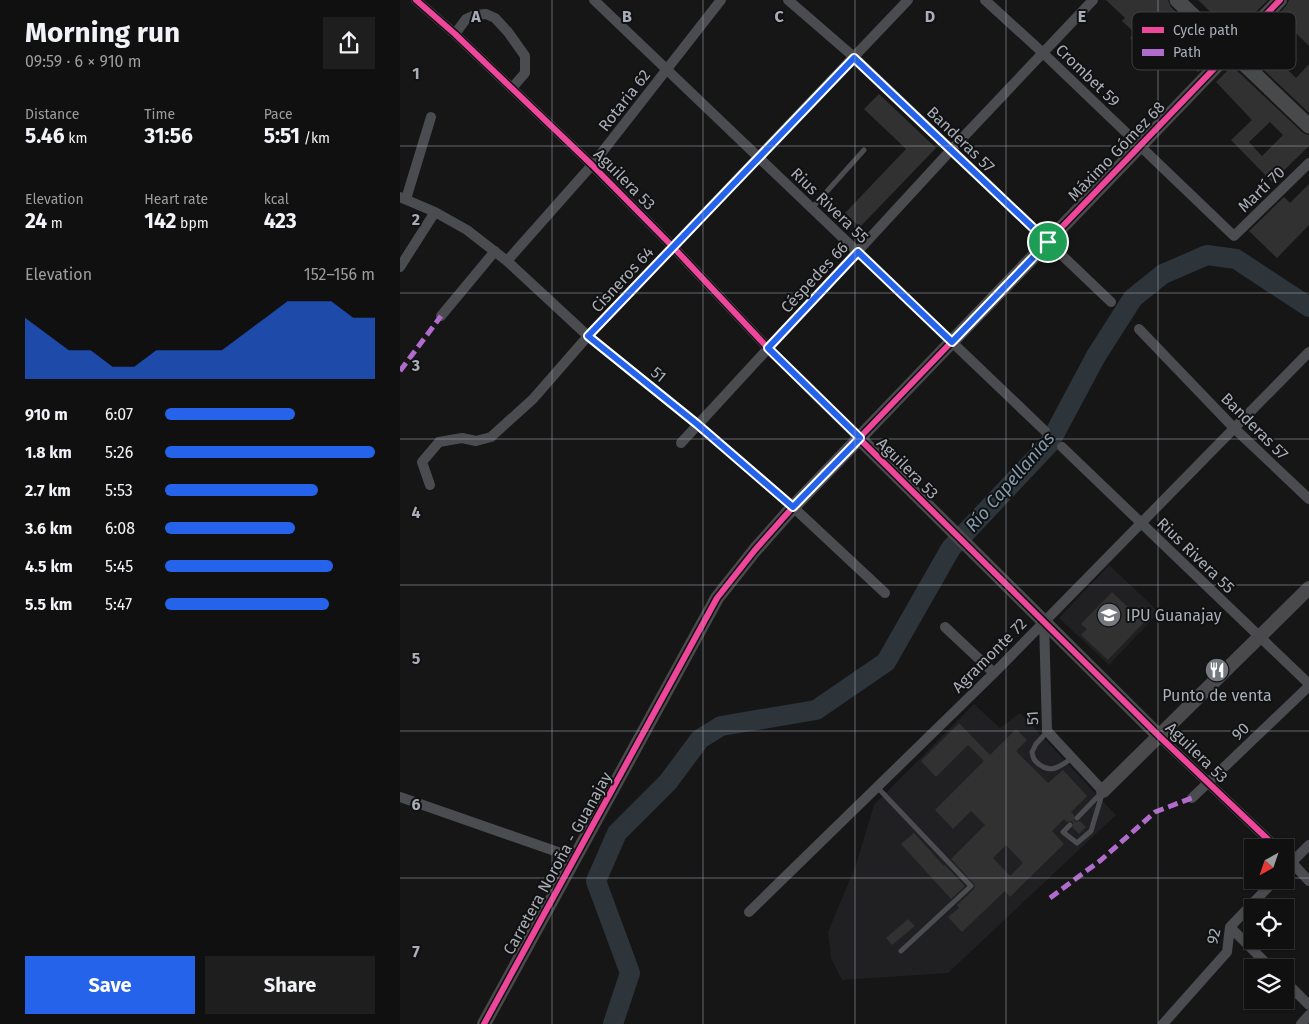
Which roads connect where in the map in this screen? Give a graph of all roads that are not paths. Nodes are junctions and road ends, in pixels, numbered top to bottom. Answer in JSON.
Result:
{"nodes":[{"id":1,"x":416,"y":0,"type":"edge"},
{"id":2,"x":594,"y":0,"type":"edge"},
{"id":3,"x":721,"y":0,"type":"edge"},
{"id":4,"x":788,"y":0,"type":"edge"},
{"id":5,"x":908,"y":0,"type":"edge"},
{"id":6,"x":985,"y":0,"type":"edge"},
{"id":7,"x":1093,"y":0,"type":"edge"},
{"id":8,"x":1177,"y":0,"type":"edge"},
{"id":9,"x":1280,"y":0,"type":"edge"},
{"id":10,"x":1190,"y":12,"type":"edge"},
{"id":11,"x":1268,"y":12,"type":"edge"},
{"id":12,"x":455,"y":34,"type":"junction"},
{"id":13,"x":1043,"y":53,"type":"junction"},
{"id":14,"x":854,"y":58,"type":"junction"},
{"id":15,"x":667,"y":70,"type":"junction"},
{"id":16,"x":1213,"y":70,"type":"edge"},
{"id":17,"x":1251,"y":70,"type":"edge"},
{"id":18,"x":512,"y":88,"type":"junction"},
{"id":19,"x":431,"y":117,"type":"dead end"},
{"id":20,"x":1309,"y":126,"type":"edge"},
{"id":21,"x":1140,"y":146,"type":"junction"},
{"id":22,"x":864,"y":150,"type":"dead end"},
{"id":23,"x":951,"y":150,"type":"junction"},
{"id":24,"x":759,"y":158,"type":"junction"},
{"id":25,"x":1309,"y":163,"type":"edge"},
{"id":26,"x":592,"y":165,"type":"junction"},
{"id":27,"x":403,"y":198,"type":"edge"},
{"id":28,"x":812,"y":208,"type":"junction"},
{"id":29,"x":435,"y":212,"type":"junction"},
{"id":30,"x":1234,"y":236,"type":"joint"},
{"id":31,"x":1048,"y":242,"type":"junction"},
{"id":32,"x":673,"y":247,"type":"junction"},
{"id":33,"x":494,"y":251,"type":"junction"},
{"id":34,"x":858,"y":252,"type":"junction"},
{"id":35,"x":507,"y":261,"type":"junction"},
{"id":36,"x":400,"y":267,"type":"edge"},
{"id":37,"x":1112,"y":302,"type":"dead end"},
{"id":38,"x":441,"y":316,"type":"dead end"},
{"id":39,"x":1139,"y":329,"type":"dead end"},
{"id":40,"x":588,"y":336,"type":"junction"},
{"id":41,"x":952,"y":342,"type":"junction"},
{"id":42,"x":768,"y":348,"type":"junction"},
{"id":43,"x":1309,"y":352,"type":"edge"},
{"id":44,"x":697,"y":424,"type":"junction"},
{"id":45,"x":1234,"y":428,"type":"junction"},
{"id":46,"x":1046,"y":431,"type":"dead end"},
{"id":47,"x":860,"y":438,"type":"junction"},
{"id":48,"x":681,"y":443,"type":"dead end"},
{"id":49,"x":1062,"y":447,"type":"dead end"},
{"id":50,"x":430,"y":485,"type":"dead end"},
{"id":51,"x":1309,"y":499,"type":"edge"},
{"id":52,"x":793,"y":507,"type":"junction"},
{"id":53,"x":1141,"y":523,"type":"junction"},
{"id":54,"x":1309,"y":588,"type":"edge"},
{"id":55,"x":885,"y":593,"type":"dead end"},
{"id":56,"x":1044,"y":621,"type":"junction"},
{"id":57,"x":944,"y":627,"type":"dead end"},
{"id":58,"x":1260,"y":637,"type":"junction"},
{"id":59,"x":994,"y":673,"type":"junction"},
{"id":60,"x":1309,"y":685,"type":"edge"},
{"id":61,"x":653,"y":714,"type":"joint"},
{"id":62,"x":1047,"y":731,"type":"junction"},
{"id":63,"x":1160,"y":737,"type":"junction"},
{"id":64,"x":1072,"y":758,"type":"junction"},
{"id":65,"x":1209,"y":782,"type":"junction"},
{"id":66,"x":877,"y":787,"type":"junction"},
{"id":67,"x":1104,"y":791,"type":"junction"},
{"id":68,"x":400,"y":798,"type":"edge"},
{"id":69,"x":1192,"y":798,"type":"dead end"},
{"id":70,"x":1077,"y":818,"type":"dead end"},
{"id":71,"x":1070,"y":825,"type":"dead end"},
{"id":72,"x":1268,"y":839,"type":"edge"},
{"id":73,"x":1309,"y":845,"type":"edge"},
{"id":74,"x":1294,"y":857,"type":"edge"},
{"id":75,"x":575,"y":858,"type":"junction"},
{"id":76,"x":1294,"y":868,"type":"edge"},
{"id":77,"x":1309,"y":882,"type":"edge"},
{"id":78,"x":1266,"y":889,"type":"edge"},
{"id":79,"x":749,"y":912,"type":"dead end"},
{"id":80,"x":1230,"y":927,"type":"junction"},
{"id":81,"x":901,"y":951,"type":"dead end"},
{"id":82,"x":1262,"y":959,"type":"edge"},
{"id":83,"x":1294,"y":990,"type":"edge"},
{"id":84,"x":1309,"y":1005,"type":"edge"},
{"id":85,"x":1309,"y":1015,"type":"edge"},
{"id":86,"x":484,"y":1024,"type":"edge"},
{"id":87,"x":1164,"y":1024,"type":"edge"},
{"id":88,"x":1301,"y":1024,"type":"edge"}],
"edges":[{"from":1,"to":12,"type":"street","name":"Aguilera 53"},
{"from":2,"to":15,"type":"street","name":"Rius Rivera 55"},
{"from":3,"to":15,"type":"street","name":"Rotaria 62"},
{"from":4,"to":14,"type":"street","name":"Banderas 57"},
{"from":5,"to":14,"type":"street","name":"Cisneros 64"},
{"from":6,"to":13,"type":"street","name":"Crombet 59"},
{"from":7,"to":13,"type":"street","name":"Céspedes 66"},
{"from":8,"to":10,"type":"main road"},
{"from":9,"to":11,"type":"street","name":"Máximo Gómez 68"},
{"from":12,"to":18,"type":"street","name":"Aguilera 53"},
{"from":12,"to":18,"type":"street"},
{"from":13,"to":21,"type":"street","name":"Crombet 59"},
{"from":13,"to":23,"type":"street","name":"Céspedes 66"},
{"from":14,"to":23,"type":"street","name":"Banderas 57"},
{"from":14,"to":24,"type":"street","name":"Cisneros 64"},
{"from":15,"to":24,"type":"street","name":"Rius Rivera 55"},
{"from":15,"to":26,"type":"street","name":"Rotaria 62"},
{"from":16,"to":21,"type":"street","name":"Máximo Gómez 68"},
{"from":17,"to":20,"type":"main road"},
{"from":18,"to":26,"type":"street","name":"Aguilera 53"},
{"from":19,"to":27,"type":"street"},
{"from":21,"to":30,"type":"street","name":"Crombet 59"},
{"from":21,"to":31,"type":"street","name":"Máximo Gómez 68"},
{"from":22,"to":28,"type":"lane"},
{"from":23,"to":31,"type":"street","name":"Banderas 57"},
{"from":23,"to":34,"type":"street","name":"Céspedes 66"},
{"from":24,"to":28,"type":"street","name":"Rius Rivera 55"},
{"from":24,"to":32,"type":"street","name":"Cisneros 64"},
{"from":25,"to":30,"type":"street","name":"Martí 70"},
{"from":26,"to":32,"type":"street","name":"Aguilera 53"},
{"from":26,"to":35,"type":"street","name":"Rotaria 62"},
{"from":27,"to":29,"type":"street","name":"51"},
{"from":28,"to":34,"type":"street","name":"Rius Rivera 55"},
{"from":29,"to":33,"type":"street","name":"51"},
{"from":29,"to":36,"type":"street"},
{"from":31,"to":37,"type":"street","name":"Banderas 57"},
{"from":31,"to":41,"type":"street","name":"Máximo Gómez 68"},
{"from":32,"to":40,"type":"street","name":"Cisneros 64"},
{"from":32,"to":42,"type":"street","name":"Aguilera 53"},
{"from":33,"to":35,"type":"street","name":"51"},
{"from":33,"to":38,"type":"street"},
{"from":34,"to":41,"type":"street","name":"Rius Rivera 55"},
{"from":34,"to":42,"type":"street","name":"Céspedes 66"},
{"from":35,"to":40,"type":"street","name":"51"},
{"from":39,"to":45,"type":"street","name":"Banderas 57"},
{"from":40,"to":44,"type":"street","name":"51"},
{"from":40,"to":50,"type":"street","name":"Cisneros 64"},
{"from":41,"to":46,"type":"street","name":"Rius Rivera 55"},
{"from":41,"to":47,"type":"street","name":"Máximo Gómez 68"},
{"from":42,"to":44,"type":"street","name":"Céspedes 66"},
{"from":42,"to":47,"type":"street","name":"Aguilera 53"},
{"from":43,"to":45,"type":"street","name":"Agramonte 72"},
{"from":44,"to":48,"type":"street","name":"Céspedes 66"},
{"from":44,"to":52,"type":"street","name":"51"},
{"from":45,"to":51,"type":"street","name":"Banderas 57"},
{"from":45,"to":53,"type":"street","name":"Agramonte 72"},
{"from":47,"to":52,"type":"street","name":"Máximo Gómez 68"},
{"from":47,"to":56,"type":"street","name":"Aguilera 53"},
{"from":49,"to":53,"type":"street","name":"Rius Rivera 55"},
{"from":52,"to":55,"type":"street","name":"51"},
{"from":52,"to":61,"type":"street","name":"Máximo Gómez 68"},
{"from":53,"to":56,"type":"street","name":"Agramonte 72"},
{"from":53,"to":58,"type":"street","name":"Rius Rivera 55"},
{"from":54,"to":58,"type":"street"},
{"from":56,"to":59,"type":"street","name":"Agramonte 72"},
{"from":56,"to":62,"type":"street","name":"51"},
{"from":56,"to":63,"type":"street","name":"Aguilera 53"},
{"from":57,"to":59,"type":"street"},
{"from":58,"to":60,"type":"street","name":"Rius Rivera 55"},
{"from":58,"to":63,"type":"street"},
{"from":59,"to":66,"type":"street","name":"Agramonte 72"},
{"from":60,"to":65,"type":"street","name":"90"},
{"from":61,"to":75,"type":"street","name":"Carretera Noroña - Guanajay"},
{"from":62,"to":64,"type":"street","name":"51"},
{"from":62,"to":64,"type":"lane"},
{"from":63,"to":65,"type":"street","name":"Aguilera 53"},
{"from":63,"to":67,"type":"street"},
{"from":64,"to":67,"type":"street","name":"51"},
{"from":65,"to":69,"type":"street","name":"90"},
{"from":65,"to":72,"type":"street","name":"Aguilera 53"},
{"from":66,"to":79,"type":"street","name":"Agramonte 72"},
{"from":66,"to":81,"type":"lane"},
{"from":67,"to":70,"type":"lane"},
{"from":67,"to":71,"type":"lane"},
{"from":68,"to":75,"type":"street"},
{"from":73,"to":74,"type":"street"},
{"from":75,"to":86,"type":"street","name":"Carretera Noroña - Guanajay"},
{"from":76,"to":77,"type":"street"},
{"from":78,"to":80,"type":"street","name":"92"},
{"from":80,"to":82,"type":"street"},
{"from":80,"to":87,"type":"street","name":"92"},
{"from":83,"to":84,"type":"street"},
{"from":85,"to":88,"type":"street"}]}
